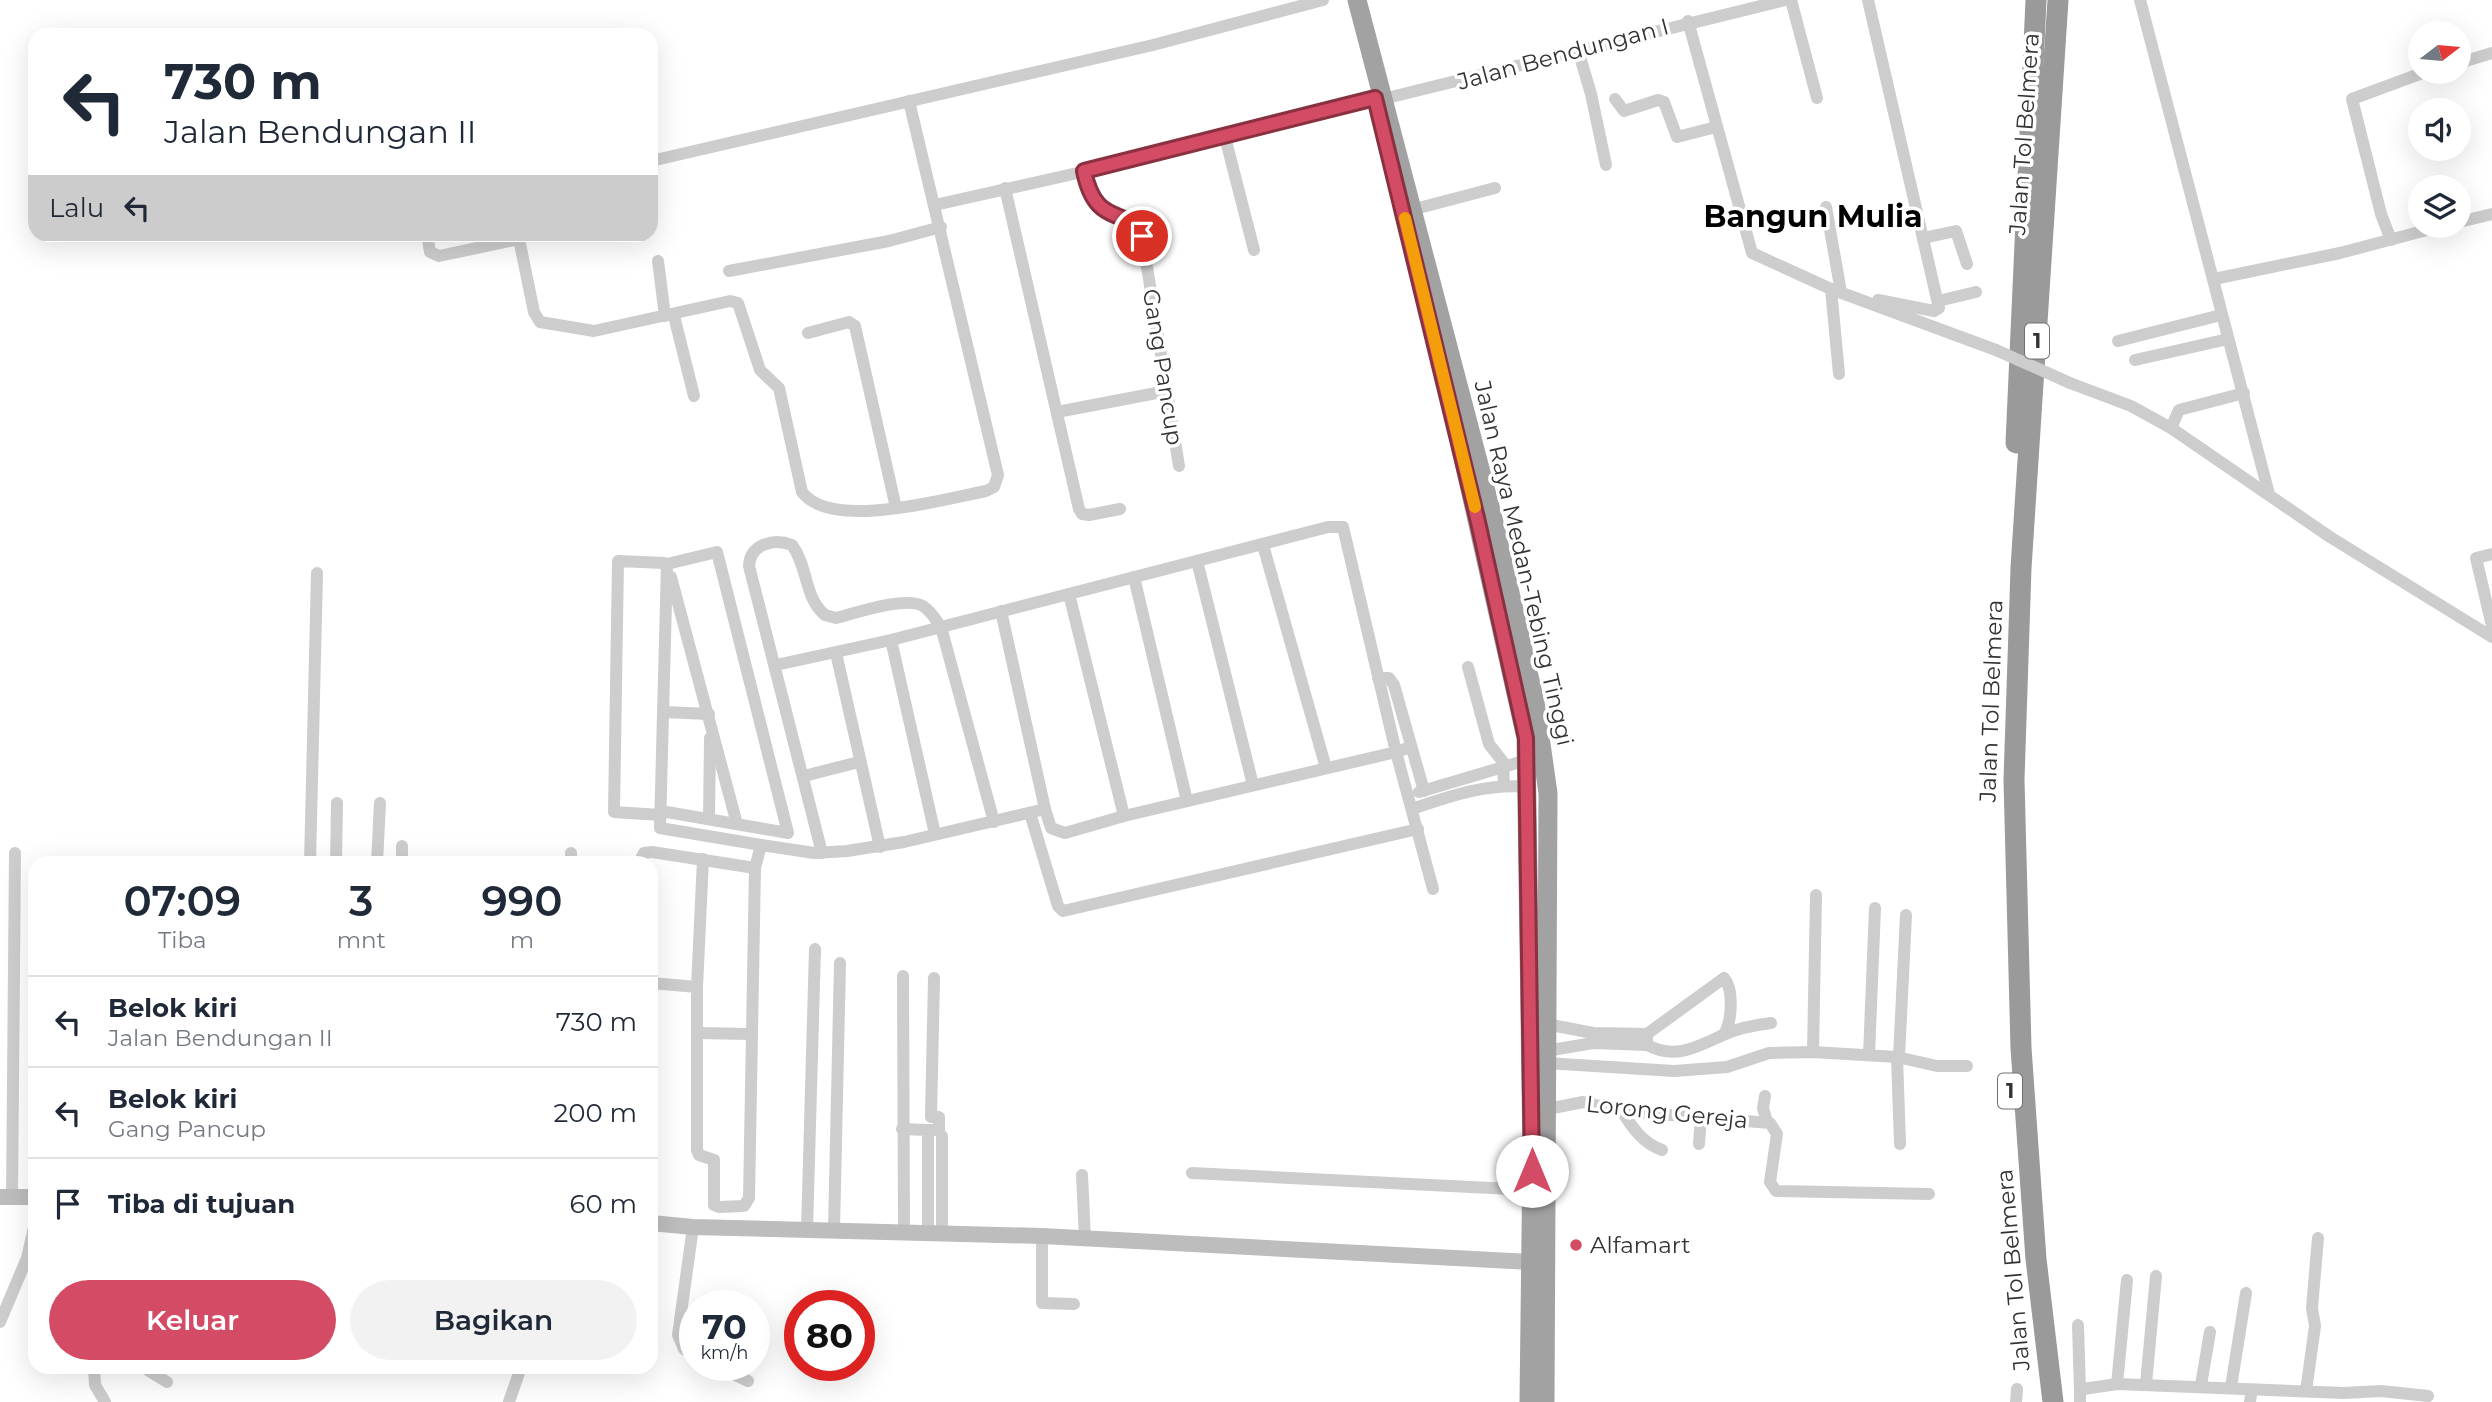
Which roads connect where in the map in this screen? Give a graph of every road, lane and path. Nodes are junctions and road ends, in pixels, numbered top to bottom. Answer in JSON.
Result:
{"nodes":[{"id":1,"x":1323,"y":0,"type":"edge"},
{"id":2,"x":1349,"y":0,"type":"edge"},
{"id":3,"x":1357,"y":0,"type":"edge"},
{"id":4,"x":1785,"y":0,"type":"edge"},
{"id":5,"x":1791,"y":0,"type":"edge"},
{"id":6,"x":1868,"y":0,"type":"edge"},
{"id":7,"x":2036,"y":0,"type":"edge"},
{"id":8,"x":2058,"y":0,"type":"edge"},
{"id":9,"x":2140,"y":0,"type":"edge"},
{"id":10,"x":1751,"y":4,"type":"edge"},
{"id":11,"x":1688,"y":22,"type":"junction"},
{"id":12,"x":1578,"y":50,"type":"junction"},
{"id":13,"x":2492,"y":53,"type":"edge"},
{"id":14,"x":2471,"y":59,"type":"edge"},
{"id":15,"x":2408,"y":79,"type":"edge"},
{"id":16,"x":1379,"y":98,"type":"junction"},
{"id":17,"x":1817,"y":98,"type":"dead end"},
{"id":18,"x":1615,"y":99,"type":"dead end"},
{"id":19,"x":909,"y":101,"type":"junction"},
{"id":20,"x":1716,"y":127,"type":"junction"},
{"id":21,"x":1226,"y":137,"type":"junction"},
{"id":22,"x":658,"y":159,"type":"edge"},
{"id":23,"x":1606,"y":165,"type":"dead end"},
{"id":24,"x":1084,"y":171,"type":"junction"},
{"id":25,"x":1005,"y":188,"type":"junction"},
{"id":26,"x":1495,"y":188,"type":"dead end"},
{"id":27,"x":935,"y":205,"type":"junction"},
{"id":28,"x":1826,"y":208,"type":"dead end"},
{"id":29,"x":1411,"y":209,"type":"junction"},
{"id":30,"x":2492,"y":214,"type":"edge"},
{"id":31,"x":2471,"y":219,"type":"edge"},
{"id":32,"x":940,"y":227,"type":"junction"},
{"id":33,"x":2408,"y":235,"type":"edge"},
{"id":34,"x":1923,"y":238,"type":"junction"},
{"id":35,"x":2391,"y":240,"type":"junction"},
{"id":36,"x":428,"y":242,"type":"edge"},
{"id":37,"x":505,"y":242,"type":"edge"},
{"id":38,"x":520,"y":242,"type":"edge"},
{"id":39,"x":1254,"y":250,"type":"dead end"},
{"id":40,"x":657,"y":261,"type":"dead end"},
{"id":41,"x":1967,"y":264,"type":"dead end"},
{"id":42,"x":729,"y":271,"type":"dead end"},
{"id":43,"x":2214,"y":279,"type":"junction"},
{"id":44,"x":1836,"y":291,"type":"junction"},
{"id":45,"x":1976,"y":292,"type":"dead end"},
{"id":46,"x":1938,"y":300,"type":"junction"},
{"id":47,"x":1874,"y":303,"type":"junction"},
{"id":48,"x":2221,"y":315,"type":"junction"},
{"id":49,"x":670,"y":316,"type":"junction"},
{"id":50,"x":808,"y":333,"type":"dead end"},
{"id":51,"x":2228,"y":339,"type":"junction"},
{"id":52,"x":2118,"y":341,"type":"dead end"},
{"id":53,"x":2135,"y":360,"type":"dead end"},
{"id":54,"x":1839,"y":374,"type":"dead end"},
{"id":55,"x":1167,"y":391,"type":"junction"},
{"id":56,"x":2244,"y":393,"type":"junction"},
{"id":57,"x":694,"y":396,"type":"dead end"},
{"id":58,"x":1057,"y":412,"type":"junction"},
{"id":59,"x":2171,"y":428,"type":"junction"},
{"id":60,"x":1179,"y":466,"type":"dead end"},
{"id":61,"x":2269,"y":494,"type":"junction"},
{"id":62,"x":896,"y":508,"type":"junction"},
{"id":63,"x":1120,"y":509,"type":"dead end"},
{"id":64,"x":1263,"y":545,"type":"junction"},
{"id":65,"x":2492,"y":554,"type":"edge"},
{"id":66,"x":1197,"y":561,"type":"junction"},
{"id":67,"x":665,"y":563,"type":"junction"},
{"id":68,"x":317,"y":573,"type":"dead end"},
{"id":69,"x":1134,"y":577,"type":"junction"},
{"id":70,"x":1069,"y":594,"type":"junction"},
{"id":71,"x":1001,"y":611,"type":"junction"},
{"id":72,"x":941,"y":627,"type":"junction"},
{"id":73,"x":2490,"y":631,"type":"edge"},
{"id":74,"x":891,"y":640,"type":"junction"},
{"id":75,"x":835,"y":653,"type":"junction"},
{"id":76,"x":776,"y":665,"type":"junction"},
{"id":77,"x":1468,"y":667,"type":"dead end"},
{"id":78,"x":1378,"y":678,"type":"junction"},
{"id":79,"x":2010,"y":694,"type":"junction"},
{"id":80,"x":664,"y":712,"type":"junction"},
{"id":81,"x":710,"y":718,"type":"junction"},
{"id":82,"x":1412,"y":747,"type":"junction"},
{"id":83,"x":1396,"y":752,"type":"junction"},
{"id":84,"x":1527,"y":760,"type":"junction"},
{"id":85,"x":859,"y":762,"type":"junction"},
{"id":86,"x":1326,"y":768,"type":"junction"},
{"id":87,"x":1503,"y":768,"type":"junction"},
{"id":88,"x":804,"y":776,"type":"junction"},
{"id":89,"x":1253,"y":785,"type":"junction"},
{"id":90,"x":1504,"y":785,"type":"junction"},
{"id":91,"x":1529,"y":787,"type":"junction"},
{"id":92,"x":1424,"y":791,"type":"junction"},
{"id":93,"x":1408,"y":794,"type":"junction"},
{"id":94,"x":1187,"y":801,"type":"junction"},
{"id":95,"x":337,"y":803,"type":"dead end"},
{"id":96,"x":380,"y":803,"type":"dead end"},
{"id":97,"x":1045,"y":809,"type":"junction"},
{"id":98,"x":1412,"y":809,"type":"junction"},
{"id":99,"x":661,"y":813,"type":"junction"},
{"id":100,"x":1030,"y":813,"type":"junction"},
{"id":101,"x":1124,"y":816,"type":"junction"},
{"id":102,"x":709,"y":818,"type":"junction"},
{"id":103,"x":994,"y":822,"type":"junction"},
{"id":104,"x":737,"y":824,"type":"junction"},
{"id":105,"x":1418,"y":829,"type":"junction"},
{"id":106,"x":935,"y":834,"type":"junction"},
{"id":107,"x":402,"y":846,"type":"dead end"},
{"id":108,"x":880,"y":846,"type":"junction"},
{"id":109,"x":15,"y":853,"type":"dead end"},
{"id":110,"x":818,"y":853,"type":"junction"},
{"id":111,"x":758,"y":855,"type":"junction"},
{"id":112,"x":310,"y":856,"type":"edge"},
{"id":113,"x":337,"y":856,"type":"edge"},
{"id":114,"x":377,"y":856,"type":"edge"},
{"id":115,"x":402,"y":856,"type":"edge"},
{"id":116,"x":642,"y":856,"type":"edge"},
{"id":117,"x":703,"y":859,"type":"junction"},
{"id":118,"x":1433,"y":889,"type":"dead end"},
{"id":119,"x":1816,"y":895,"type":"dead end"},
{"id":120,"x":1875,"y":908,"type":"dead end"},
{"id":121,"x":1906,"y":915,"type":"dead end"},
{"id":122,"x":815,"y":949,"type":"dead end"},
{"id":123,"x":840,"y":963,"type":"dead end"},
{"id":124,"x":1538,"y":971,"type":"junction"},
{"id":125,"x":903,"y":976,"type":"dead end"},
{"id":126,"x":934,"y":978,"type":"dead end"},
{"id":127,"x":658,"y":984,"type":"edge"},
{"id":128,"x":697,"y":987,"type":"junction"},
{"id":129,"x":1771,"y":1023,"type":"dead end"},
{"id":130,"x":1546,"y":1024,"type":"junction"},
{"id":131,"x":698,"y":1033,"type":"junction"},
{"id":132,"x":750,"y":1034,"type":"junction"},
{"id":133,"x":1724,"y":1034,"type":"junction"},
{"id":134,"x":1593,"y":1038,"type":"junction"},
{"id":135,"x":1647,"y":1040,"type":"junction"},
{"id":136,"x":1813,"y":1052,"type":"junction"},
{"id":137,"x":1869,"y":1055,"type":"junction"},
{"id":138,"x":1546,"y":1057,"type":"junction"},
{"id":139,"x":1898,"y":1057,"type":"junction"},
{"id":140,"x":1967,"y":1066,"type":"dead end"},
{"id":141,"x":1765,"y":1096,"type":"dead end"},
{"id":142,"x":1548,"y":1109,"type":"junction"},
{"id":143,"x":1622,"y":1111,"type":"junction"},
{"id":144,"x":1701,"y":1116,"type":"junction"},
{"id":145,"x":1767,"y":1122,"type":"junction"},
{"id":146,"x":902,"y":1129,"type":"junction"},
{"id":147,"x":928,"y":1130,"type":"junction"},
{"id":148,"x":942,"y":1136,"type":"dead end"},
{"id":149,"x":1699,"y":1144,"type":"dead end"},
{"id":150,"x":1900,"y":1144,"type":"dead end"},
{"id":151,"x":1662,"y":1150,"type":"dead end"},
{"id":152,"x":1192,"y":1173,"type":"dead end"},
{"id":153,"x":1082,"y":1175,"type":"dead end"},
{"id":154,"x":1532,"y":1190,"type":"junction"},
{"id":155,"x":1929,"y":1194,"type":"dead end"},
{"id":156,"x":6,"y":1197,"type":"edge"},
{"id":157,"x":28,"y":1197,"type":"edge"},
{"id":158,"x":658,"y":1224,"type":"edge"},
{"id":159,"x":692,"y":1227,"type":"junction"},
{"id":160,"x":807,"y":1230,"type":"junction"},
{"id":161,"x":834,"y":1230,"type":"junction"},
{"id":162,"x":904,"y":1233,"type":"junction"},
{"id":163,"x":935,"y":1233,"type":"junction"},
{"id":164,"x":1042,"y":1236,"type":"junction"},
{"id":165,"x":1085,"y":1238,"type":"junction"},
{"id":166,"x":2318,"y":1238,"type":"dead end"},
{"id":167,"x":28,"y":1254,"type":"edge"},
{"id":168,"x":1530,"y":1262,"type":"junction"},
{"id":169,"x":2156,"y":1276,"type":"dead end"},
{"id":170,"x":2127,"y":1280,"type":"dead end"},
{"id":171,"x":684,"y":1290,"type":"edge"},
{"id":172,"x":2246,"y":1293,"type":"dead end"},
{"id":173,"x":1074,"y":1304,"type":"dead end"},
{"id":174,"x":0,"y":1322,"type":"edge"},
{"id":175,"x":2078,"y":1325,"type":"dead end"},
{"id":176,"x":2210,"y":1332,"type":"dead end"},
{"id":177,"x":94,"y":1374,"type":"edge"},
{"id":178,"x":154,"y":1374,"type":"edge"},
{"id":179,"x":519,"y":1374,"type":"edge"},
{"id":180,"x":167,"y":1382,"type":"dead end"},
{"id":181,"x":2117,"y":1384,"type":"junction"},
{"id":182,"x":2146,"y":1384,"type":"junction"},
{"id":183,"x":2201,"y":1385,"type":"junction"},
{"id":184,"x":2231,"y":1387,"type":"junction"},
{"id":185,"x":2306,"y":1391,"type":"junction"},
{"id":186,"x":2080,"y":1396,"type":"edge"},
{"id":187,"x":2428,"y":1396,"type":"dead end"},
{"id":188,"x":105,"y":1402,"type":"edge"},
{"id":189,"x":509,"y":1402,"type":"edge"},
{"id":190,"x":1529,"y":1402,"type":"edge"},
{"id":191,"x":1545,"y":1402,"type":"edge"},
{"id":192,"x":2039,"y":1402,"type":"edge"},
{"id":193,"x":2053,"y":1402,"type":"edge"}],
"edges":[{"from":1,"to":19,"type":"street"},
{"from":2,"to":16,"type":"highway","name":"Jalan Raya Medan-Tebing Tinggi"},
{"from":3,"to":16,"type":"highway","name":"Jalan Raya Medan-Tebing Tinggi"},
{"from":4,"to":10,"type":"street","name":"Jalan Bendungan I"},
{"from":5,"to":17,"type":"street"},
{"from":6,"to":34,"type":"street"},
{"from":7,"to":79,"type":"highway","name":"Jalan Tol Belmera","number":"1"},
{"from":8,"to":79,"type":"highway","name":"Jalan Tol Belmera","number":"1"},
{"from":9,"to":43,"type":"street"},
{"from":10,"to":11,"type":"street","name":"Jalan Bendungan I"},
{"from":11,"to":12,"type":"street","name":"Jalan Bendungan I"},
{"from":11,"to":20,"type":"street"},
{"from":12,"to":16,"type":"street","name":"Jalan Bendungan I"},
{"from":12,"to":23,"type":"street"},
{"from":13,"to":14,"type":"street"},
{"from":15,"to":35,"type":"street"},
{"from":16,"to":21,"type":"street","name":"Jalan Bendungan I"},
{"from":16,"to":29,"type":"highway","name":"Jalan Raya Medan-Tebing Tinggi"},
{"from":16,"to":84,"type":"highway","name":"Jalan Raya Medan-Tebing Tinggi"},
{"from":18,"to":20,"type":"street"},
{"from":19,"to":22,"type":"street"},
{"from":19,"to":27,"type":"street"},
{"from":20,"to":44,"type":"street"},
{"from":21,"to":24,"type":"street","name":"Jalan Bendungan I"},
{"from":21,"to":39,"type":"street"},
{"from":24,"to":25,"type":"street","name":"Jalan Bendungan I"},
{"from":24,"to":55,"type":"street","name":"Gang Pancup"},
{"from":25,"to":27,"type":"street","name":"Jalan Bendungan I"},
{"from":25,"to":58,"type":"street"},
{"from":26,"to":29,"type":"street"},
{"from":27,"to":32,"type":"street"},
{"from":28,"to":44,"type":"street"},
{"from":29,"to":124,"type":"highway","name":"Jalan Raya Medan-Tebing Tinggi"},
{"from":30,"to":31,"type":"street"},
{"from":32,"to":42,"type":"street"},
{"from":32,"to":62,"type":"street"},
{"from":33,"to":35,"type":"street"},
{"from":34,"to":41,"type":"street"},
{"from":34,"to":46,"type":"street"},
{"from":35,"to":43,"type":"street"},
{"from":36,"to":37,"type":"street"},
{"from":38,"to":49,"type":"street"},
{"from":40,"to":49,"type":"street"},
{"from":43,"to":48,"type":"street"},
{"from":44,"to":47,"type":"street"},
{"from":44,"to":54,"type":"street"},
{"from":45,"to":46,"type":"street"},
{"from":46,"to":47,"type":"street"},
{"from":47,"to":59,"type":"street","bridge":true},
{"from":48,"to":51,"type":"street"},
{"from":48,"to":52,"type":"street"},
{"from":49,"to":57,"type":"street"},
{"from":49,"to":62,"type":"street"},
{"from":50,"to":62,"type":"street"},
{"from":51,"to":53,"type":"street"},
{"from":51,"to":56,"type":"street"},
{"from":55,"to":58,"type":"street"},
{"from":55,"to":60,"type":"street","name":"Gang Pancup"},
{"from":56,"to":59,"type":"street"},
{"from":56,"to":61,"type":"street"},
{"from":58,"to":63,"type":"street"},
{"from":59,"to":61,"type":"street"},
{"from":61,"to":73,"type":"street"},
{"from":64,"to":66,"type":"street"},
{"from":64,"to":78,"type":"street"},
{"from":64,"to":86,"type":"street"},
{"from":65,"to":73,"type":"street"},
{"from":66,"to":69,"type":"street"},
{"from":66,"to":89,"type":"street"},
{"from":67,"to":80,"type":"street"},
{"from":67,"to":81,"type":"street"},
{"from":67,"to":99,"type":"street"},
{"from":67,"to":104,"type":"street"},
{"from":68,"to":112,"type":"street"},
{"from":69,"to":70,"type":"street"},
{"from":69,"to":94,"type":"street"},
{"from":70,"to":71,"type":"street"},
{"from":70,"to":101,"type":"street"},
{"from":71,"to":72,"type":"street"},
{"from":71,"to":97,"type":"street"},
{"from":72,"to":74,"type":"street"},
{"from":72,"to":76,"type":"street"},
{"from":72,"to":103,"type":"street"},
{"from":74,"to":75,"type":"street"},
{"from":74,"to":106,"type":"street"},
{"from":75,"to":76,"type":"street"},
{"from":75,"to":85,"type":"street"},
{"from":76,"to":88,"type":"street"},
{"from":77,"to":87,"type":"street"},
{"from":78,"to":82,"type":"street"},
{"from":78,"to":83,"type":"street"},
{"from":79,"to":192,"type":"highway","name":"Jalan Tol Belmera","number":"1"},
{"from":79,"to":193,"type":"highway","name":"Jalan Tol Belmera","number":"1"},
{"from":80,"to":81,"type":"street"},
{"from":80,"to":99,"type":"street"},
{"from":81,"to":102,"type":"street"},
{"from":81,"to":104,"type":"street"},
{"from":82,"to":83,"type":"street"},
{"from":82,"to":92,"type":"street"},
{"from":83,"to":86,"type":"street"},
{"from":83,"to":93,"type":"street"},
{"from":84,"to":87,"type":"street"},
{"from":84,"to":91,"type":"highway","name":"Jalan Raya Medan-Tebing Tinggi"},
{"from":85,"to":88,"type":"street"},
{"from":85,"to":108,"type":"street"},
{"from":86,"to":89,"type":"street"},
{"from":87,"to":90,"type":"street"},
{"from":87,"to":92,"type":"street"},
{"from":88,"to":110,"type":"street"},
{"from":89,"to":94,"type":"street"},
{"from":90,"to":91,"type":"street"},
{"from":90,"to":98,"type":"street"},
{"from":91,"to":124,"type":"highway","name":"Jalan Raya Medan-Tebing Tinggi"},
{"from":92,"to":93,"type":"street"},
{"from":93,"to":98,"type":"street"},
{"from":94,"to":101,"type":"street"},
{"from":95,"to":113,"type":"street"},
{"from":96,"to":114,"type":"street"},
{"from":97,"to":100,"type":"street"},
{"from":97,"to":101,"type":"street"},
{"from":98,"to":105,"type":"street"},
{"from":99,"to":102,"type":"street"},
{"from":99,"to":111,"type":"street"},
{"from":100,"to":103,"type":"street"},
{"from":100,"to":105,"type":"street"},
{"from":102,"to":104,"type":"street"},
{"from":103,"to":106,"type":"street"},
{"from":105,"to":118,"type":"street"},
{"from":106,"to":108,"type":"street"},
{"from":107,"to":115,"type":"street"},
{"from":108,"to":110,"type":"street"},
{"from":109,"to":156,"type":"street"},
{"from":110,"to":111,"type":"street"},
{"from":111,"to":117,"type":"street"},
{"from":111,"to":132,"type":"street"},
{"from":116,"to":117,"type":"street"},
{"from":117,"to":128,"type":"street"},
{"from":119,"to":136,"type":"street"},
{"from":120,"to":137,"type":"street"},
{"from":121,"to":139,"type":"street"},
{"from":122,"to":160,"type":"street"},
{"from":123,"to":161,"type":"street"},
{"from":124,"to":130,"type":"highway","name":"Jalan Raya Medan-Tebing Tinggi"},
{"from":124,"to":154,"type":"highway","name":"Jalan Raya Medan-Tebing Tinggi"},
{"from":125,"to":146,"type":"street"},
{"from":126,"to":147,"type":"street"},
{"from":127,"to":128,"type":"street"},
{"from":128,"to":131,"type":"street"},
{"from":129,"to":133,"type":"street"},
{"from":130,"to":134,"type":"street"},
{"from":130,"to":138,"type":"highway","name":"Jalan Raya Medan-Tebing Tinggi"},
{"from":131,"to":132,"type":"street"},
{"from":131,"to":132,"type":"street"},
{"from":133,"to":135,"type":"street"},
{"from":133,"to":135,"type":"street"},
{"from":134,"to":135,"type":"street"},
{"from":134,"to":138,"type":"street"},
{"from":136,"to":137,"type":"street"},
{"from":136,"to":138,"type":"street"},
{"from":137,"to":139,"type":"street"},
{"from":138,"to":142,"type":"highway","name":"Jalan Raya Medan-Tebing Tinggi"},
{"from":139,"to":140,"type":"street"},
{"from":139,"to":150,"type":"street"},
{"from":141,"to":145,"type":"street"},
{"from":142,"to":143,"type":"street","name":"Lorong Gereja"},
{"from":142,"to":191,"type":"highway","name":"Jalan Raya Medan-Tebing Tinggi"},
{"from":143,"to":144,"type":"street","name":"Lorong Gereja"},
{"from":143,"to":151,"type":"street"},
{"from":144,"to":145,"type":"street","name":"Lorong Gereja"},
{"from":144,"to":149,"type":"street"},
{"from":145,"to":155,"type":"street","name":"Lorong Gereja"},
{"from":146,"to":147,"type":"street"},
{"from":146,"to":162,"type":"street"},
{"from":147,"to":163,"type":"street"},
{"from":148,"to":163,"type":"street"},
{"from":152,"to":154,"type":"street"},
{"from":153,"to":165,"type":"street"},
{"from":154,"to":168,"type":"highway","name":"Jalan Raya Medan-Tebing Tinggi"},
{"from":156,"to":157,"type":"main road"},
{"from":158,"to":159,"type":"main road"},
{"from":159,"to":160,"type":"main road"},
{"from":159,"to":171,"type":"street"},
{"from":160,"to":161,"type":"main road"},
{"from":161,"to":162,"type":"main road"},
{"from":162,"to":163,"type":"main road"},
{"from":163,"to":164,"type":"main road"},
{"from":164,"to":165,"type":"main road"},
{"from":164,"to":173,"type":"street"},
{"from":165,"to":168,"type":"main road"},
{"from":166,"to":185,"type":"street"},
{"from":167,"to":174,"type":"street"},
{"from":168,"to":190,"type":"highway","name":"Jalan Raya Medan-Tebing Tinggi"},
{"from":169,"to":182,"type":"street"},
{"from":170,"to":181,"type":"street"},
{"from":172,"to":184,"type":"street"},
{"from":175,"to":186,"type":"street"},
{"from":176,"to":183,"type":"street"},
{"from":177,"to":188,"type":"street"},
{"from":178,"to":180,"type":"street"},
{"from":179,"to":189,"type":"street"},
{"from":181,"to":182,"type":"street"},
{"from":181,"to":186,"type":"street"},
{"from":182,"to":183,"type":"street"},
{"from":183,"to":184,"type":"street"},
{"from":184,"to":185,"type":"street"},
{"from":185,"to":187,"type":"street"}]}
